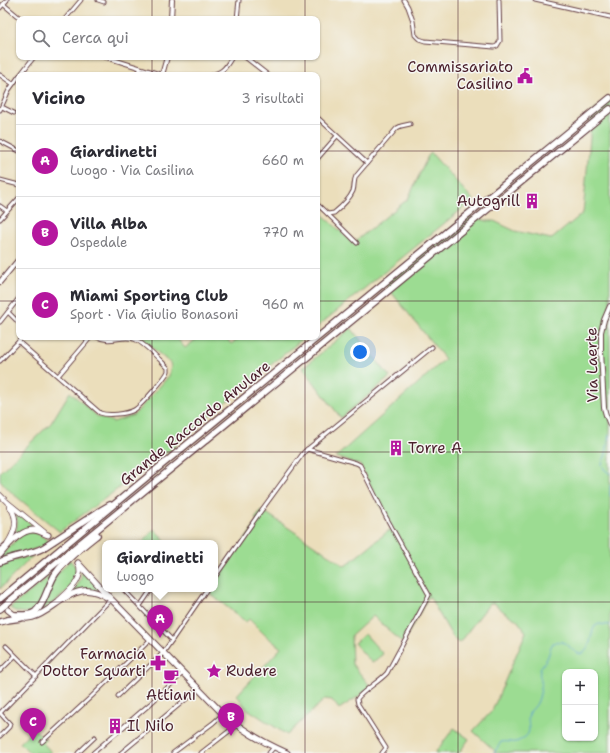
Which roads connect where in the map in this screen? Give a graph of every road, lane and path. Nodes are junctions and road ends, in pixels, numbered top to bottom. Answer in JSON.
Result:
{"nodes":[{"id":1,"x":7,"y":0,"type":"edge"},
{"id":2,"x":82,"y":0,"type":"edge"},
{"id":3,"x":98,"y":0,"type":"edge"},
{"id":4,"x":172,"y":0,"type":"edge"},
{"id":5,"x":239,"y":0,"type":"edge"},
{"id":6,"x":404,"y":0,"type":"edge"},
{"id":7,"x":499,"y":0,"type":"edge"},
{"id":8,"x":535,"y":0,"type":"edge"},
{"id":9,"x":104,"y":2,"type":"dead end"},
{"id":10,"x":4,"y":4,"type":"junction"},
{"id":11,"x":0,"y":8,"type":"edge"},
{"id":12,"x":17,"y":16,"type":"edge"},
{"id":13,"x":68,"y":16,"type":"edge"},
{"id":14,"x":171,"y":16,"type":"edge"},
{"id":15,"x":237,"y":16,"type":"edge"},
{"id":16,"x":610,"y":16,"type":"edge"},
{"id":17,"x":32,"y":60,"type":"edge"},
{"id":18,"x":114,"y":60,"type":"edge"},
{"id":19,"x":166,"y":60,"type":"edge"},
{"id":20,"x":230,"y":60,"type":"edge"},
{"id":21,"x":249,"y":60,"type":"edge"},
{"id":22,"x":141,"y":68,"type":"junction"},
{"id":23,"x":22,"y":72,"type":"edge"},
{"id":24,"x":138,"y":72,"type":"edge"},
{"id":25,"x":154,"y":72,"type":"edge"},
{"id":26,"x":164,"y":72,"type":"edge"},
{"id":27,"x":221,"y":72,"type":"edge"},
{"id":28,"x":264,"y":72,"type":"edge"},
{"id":29,"x":0,"y":75,"type":"edge"},
{"id":30,"x":16,"y":80,"type":"edge"},
{"id":31,"x":14,"y":83,"type":"junction"},
{"id":32,"x":610,"y":98,"type":"edge"},
{"id":33,"x":1,"y":109,"type":"edge"},
{"id":34,"x":610,"y":109,"type":"edge"},
{"id":35,"x":14,"y":113,"type":"dead end"},
{"id":36,"x":320,"y":120,"type":"edge"},
{"id":37,"x":410,"y":124,"type":"dead end"},
{"id":38,"x":338,"y":136,"type":"junction"},
{"id":39,"x":0,"y":140,"type":"edge"},
{"id":40,"x":16,"y":150,"type":"edge"},
{"id":41,"x":320,"y":156,"type":"edge"},
{"id":42,"x":367,"y":163,"type":"junction"},
{"id":43,"x":0,"y":180,"type":"edge"},
{"id":44,"x":16,"y":184,"type":"edge"},
{"id":45,"x":16,"y":201,"type":"edge"},
{"id":46,"x":0,"y":206,"type":"edge"},
{"id":47,"x":320,"y":207,"type":"edge"},
{"id":48,"x":7,"y":211,"type":"junction"},
{"id":49,"x":328,"y":214,"type":"junction"},
{"id":50,"x":0,"y":219,"type":"edge"},
{"id":51,"x":357,"y":243,"type":"dead end"},
{"id":52,"x":16,"y":263,"type":"edge"},
{"id":53,"x":0,"y":282,"type":"edge"},
{"id":54,"x":16,"y":302,"type":"edge"},
{"id":55,"x":610,"y":306,"type":"edge"},
{"id":56,"x":8,"y":312,"type":"junction"},
{"id":57,"x":16,"y":320,"type":"edge"},
{"id":58,"x":0,"y":322,"type":"edge"},
{"id":59,"x":320,"y":336,"type":"edge"},
{"id":60,"x":18,"y":340,"type":"edge"},
{"id":61,"x":20,"y":340,"type":"edge"},
{"id":62,"x":88,"y":340,"type":"edge"},
{"id":63,"x":136,"y":340,"type":"edge"},
{"id":64,"x":315,"y":340,"type":"edge"},
{"id":65,"x":432,"y":347,"type":"dead end"},
{"id":66,"x":0,"y":361,"type":"edge"},
{"id":67,"x":58,"y":376,"type":"junction"},
{"id":68,"x":610,"y":425,"type":"edge"},
{"id":69,"x":307,"y":449,"type":"junction"},
{"id":70,"x":0,"y":495,"type":"edge"},
{"id":71,"x":139,"y":495,"type":"junction"},
{"id":72,"x":122,"y":498,"type":"junction"},
{"id":73,"x":7,"y":502,"type":"junction"},
{"id":74,"x":48,"y":535,"type":"joint"},
{"id":75,"x":6,"y":546,"type":"junction"},
{"id":76,"x":0,"y":551,"type":"edge"},
{"id":77,"x":0,"y":555,"type":"edge"},
{"id":78,"x":0,"y":562,"type":"edge"},
{"id":79,"x":78,"y":563,"type":"joint"},
{"id":80,"x":218,"y":573,"type":"edge"},
{"id":81,"x":102,"y":589,"type":"edge"},
{"id":82,"x":105,"y":592,"type":"edge"},
{"id":83,"x":127,"y":592,"type":"edge"},
{"id":84,"x":150,"y":592,"type":"edge"},
{"id":85,"x":205,"y":592,"type":"edge"},
{"id":86,"x":0,"y":599,"type":"edge"},
{"id":87,"x":112,"y":600,"type":"junction"},
{"id":88,"x":54,"y":605,"type":"junction"},
{"id":89,"x":140,"y":606,"type":"junction"},
{"id":90,"x":0,"y":609,"type":"edge"},
{"id":91,"x":8,"y":610,"type":"dead end"},
{"id":92,"x":14,"y":615,"type":"junction"},
{"id":93,"x":21,"y":618,"type":"junction"},
{"id":94,"x":0,"y":622,"type":"edge"},
{"id":95,"x":150,"y":640,"type":"junction"},
{"id":96,"x":172,"y":640,"type":"junction"},
{"id":97,"x":6,"y":646,"type":"dead end"},
{"id":98,"x":163,"y":653,"type":"junction"},
{"id":99,"x":16,"y":656,"type":"junction"},
{"id":100,"x":0,"y":671,"type":"edge"},
{"id":101,"x":183,"y":674,"type":"junction"},
{"id":102,"x":36,"y":676,"type":"junction"},
{"id":103,"x":198,"y":689,"type":"junction"},
{"id":104,"x":118,"y":696,"type":"dead end"},
{"id":105,"x":0,"y":713,"type":"edge"},
{"id":106,"x":223,"y":714,"type":"junction"},
{"id":107,"x":237,"y":725,"type":"junction"},
{"id":108,"x":0,"y":736,"type":"edge"},
{"id":109,"x":95,"y":737,"type":"dead end"},
{"id":110,"x":42,"y":742,"type":"dead end"},
{"id":111,"x":274,"y":748,"type":"junction"},
{"id":112,"x":78,"y":753,"type":"edge"},
{"id":113,"x":93,"y":753,"type":"edge"},
{"id":114,"x":121,"y":753,"type":"edge"},
{"id":115,"x":174,"y":753,"type":"edge"},
{"id":116,"x":201,"y":753,"type":"edge"},
{"id":117,"x":269,"y":753,"type":"edge"},
{"id":118,"x":287,"y":753,"type":"edge"},
{"id":119,"x":382,"y":753,"type":"edge"}],
"edges":[{"from":1,"to":10,"type":"street"},
{"from":2,"to":13,"type":"street"},
{"from":3,"to":9,"type":"street"},
{"from":4,"to":14,"type":"street"},
{"from":5,"to":15,"type":"street"},
{"from":6,"to":7,"type":"street"},
{"from":8,"to":16,"type":"street"},
{"from":10,"to":11,"type":"street"},
{"from":10,"to":12,"type":"street"},
{"from":17,"to":23,"type":"street"},
{"from":18,"to":22,"type":"street"},
{"from":19,"to":26,"type":"street"},
{"from":20,"to":27,"type":"street"},
{"from":21,"to":28,"type":"street"},
{"from":22,"to":24,"type":"street"},
{"from":22,"to":25,"type":"street"},
{"from":29,"to":31,"type":"street"},
{"from":30,"to":31,"type":"street"},
{"from":31,"to":33,"type":"street"},
{"from":32,"to":59,"type":"highway","name":"Grande Raccordo Anulare"},
{"from":33,"to":35,"type":"street"},
{"from":34,"to":71,"type":"highway","name":"Grande Raccordo Anulare"},
{"from":36,"to":38,"type":"street"},
{"from":37,"to":42,"type":"street"},
{"from":38,"to":41,"type":"street"},
{"from":38,"to":42,"type":"street"},
{"from":39,"to":40,"type":"street"},
{"from":42,"to":49,"type":"street"},
{"from":43,"to":44,"type":"street"},
{"from":45,"to":48,"type":"street"},
{"from":46,"to":48,"type":"street"},
{"from":47,"to":49,"type":"street"},
{"from":48,"to":50,"type":"street"},
{"from":49,"to":51,"type":"street"},
{"from":52,"to":53,"type":"street"},
{"from":54,"to":56,"type":"street"},
{"from":55,"to":68,"type":"street","name":"Via Laerte"},
{"from":56,"to":57,"type":"street"},
{"from":56,"to":58,"type":"street"},
{"from":60,"to":66,"type":"street"},
{"from":61,"to":67,"type":"street"},
{"from":62,"to":67,"type":"street"},
{"from":63,"to":67,"type":"street"},
{"from":64,"to":72,"type":"highway","name":"Grande Raccordo Anulare"},
{"from":65,"to":69,"type":"street"},
{"from":69,"to":80,"type":"street"},
{"from":69,"to":119,"type":"street"},
{"from":70,"to":73,"type":"main road"},
{"from":71,"to":90,"type":"highway","name":"Grande Raccordo Anulare"},
{"from":71,"to":92,"type":"highway"},
{"from":72,"to":78,"type":"highway"},
{"from":72,"to":86,"type":"highway","name":"Grande Raccordo Anulare"},
{"from":73,"to":74,"type":"main road"},
{"from":73,"to":75,"type":"main road"},
{"from":74,"to":75,"type":"main road"},
{"from":75,"to":76,"type":"highway"},
{"from":75,"to":77,"type":"main road"},
{"from":79,"to":81,"type":"main road"},
{"from":79,"to":88,"type":"main road"},
{"from":82,"to":87,"type":"main road"},
{"from":83,"to":89,"type":"street"},
{"from":84,"to":89,"type":"street"},
{"from":85,"to":96,"type":"street"},
{"from":87,"to":88,"type":"main road"},
{"from":87,"to":95,"type":"main road"},
{"from":87,"to":102,"type":"street"},
{"from":88,"to":93,"type":"main road"},
{"from":89,"to":96,"type":"street"},
{"from":91,"to":92,"type":"main road"},
{"from":92,"to":93,"type":"main road"},
{"from":93,"to":94,"type":"highway"},
{"from":95,"to":98,"type":"main road"},
{"from":95,"to":110,"type":"street"},
{"from":96,"to":98,"type":"street"},
{"from":97,"to":99,"type":"street"},
{"from":98,"to":101,"type":"main road"},
{"from":98,"to":104,"type":"street"},
{"from":99,"to":100,"type":"street"},
{"from":99,"to":102,"type":"street"},
{"from":101,"to":103,"type":"main road"},
{"from":101,"to":113,"type":"street"},
{"from":102,"to":105,"type":"street"},
{"from":103,"to":106,"type":"main road"},
{"from":103,"to":114,"type":"street"},
{"from":105,"to":108,"type":"street"},
{"from":106,"to":107,"type":"main road"},
{"from":106,"to":115,"type":"street"},
{"from":107,"to":111,"type":"main road"},
{"from":107,"to":116,"type":"street"},
{"from":109,"to":112,"type":"street"},
{"from":111,"to":117,"type":"street"},
{"from":111,"to":118,"type":"main road"}]}
